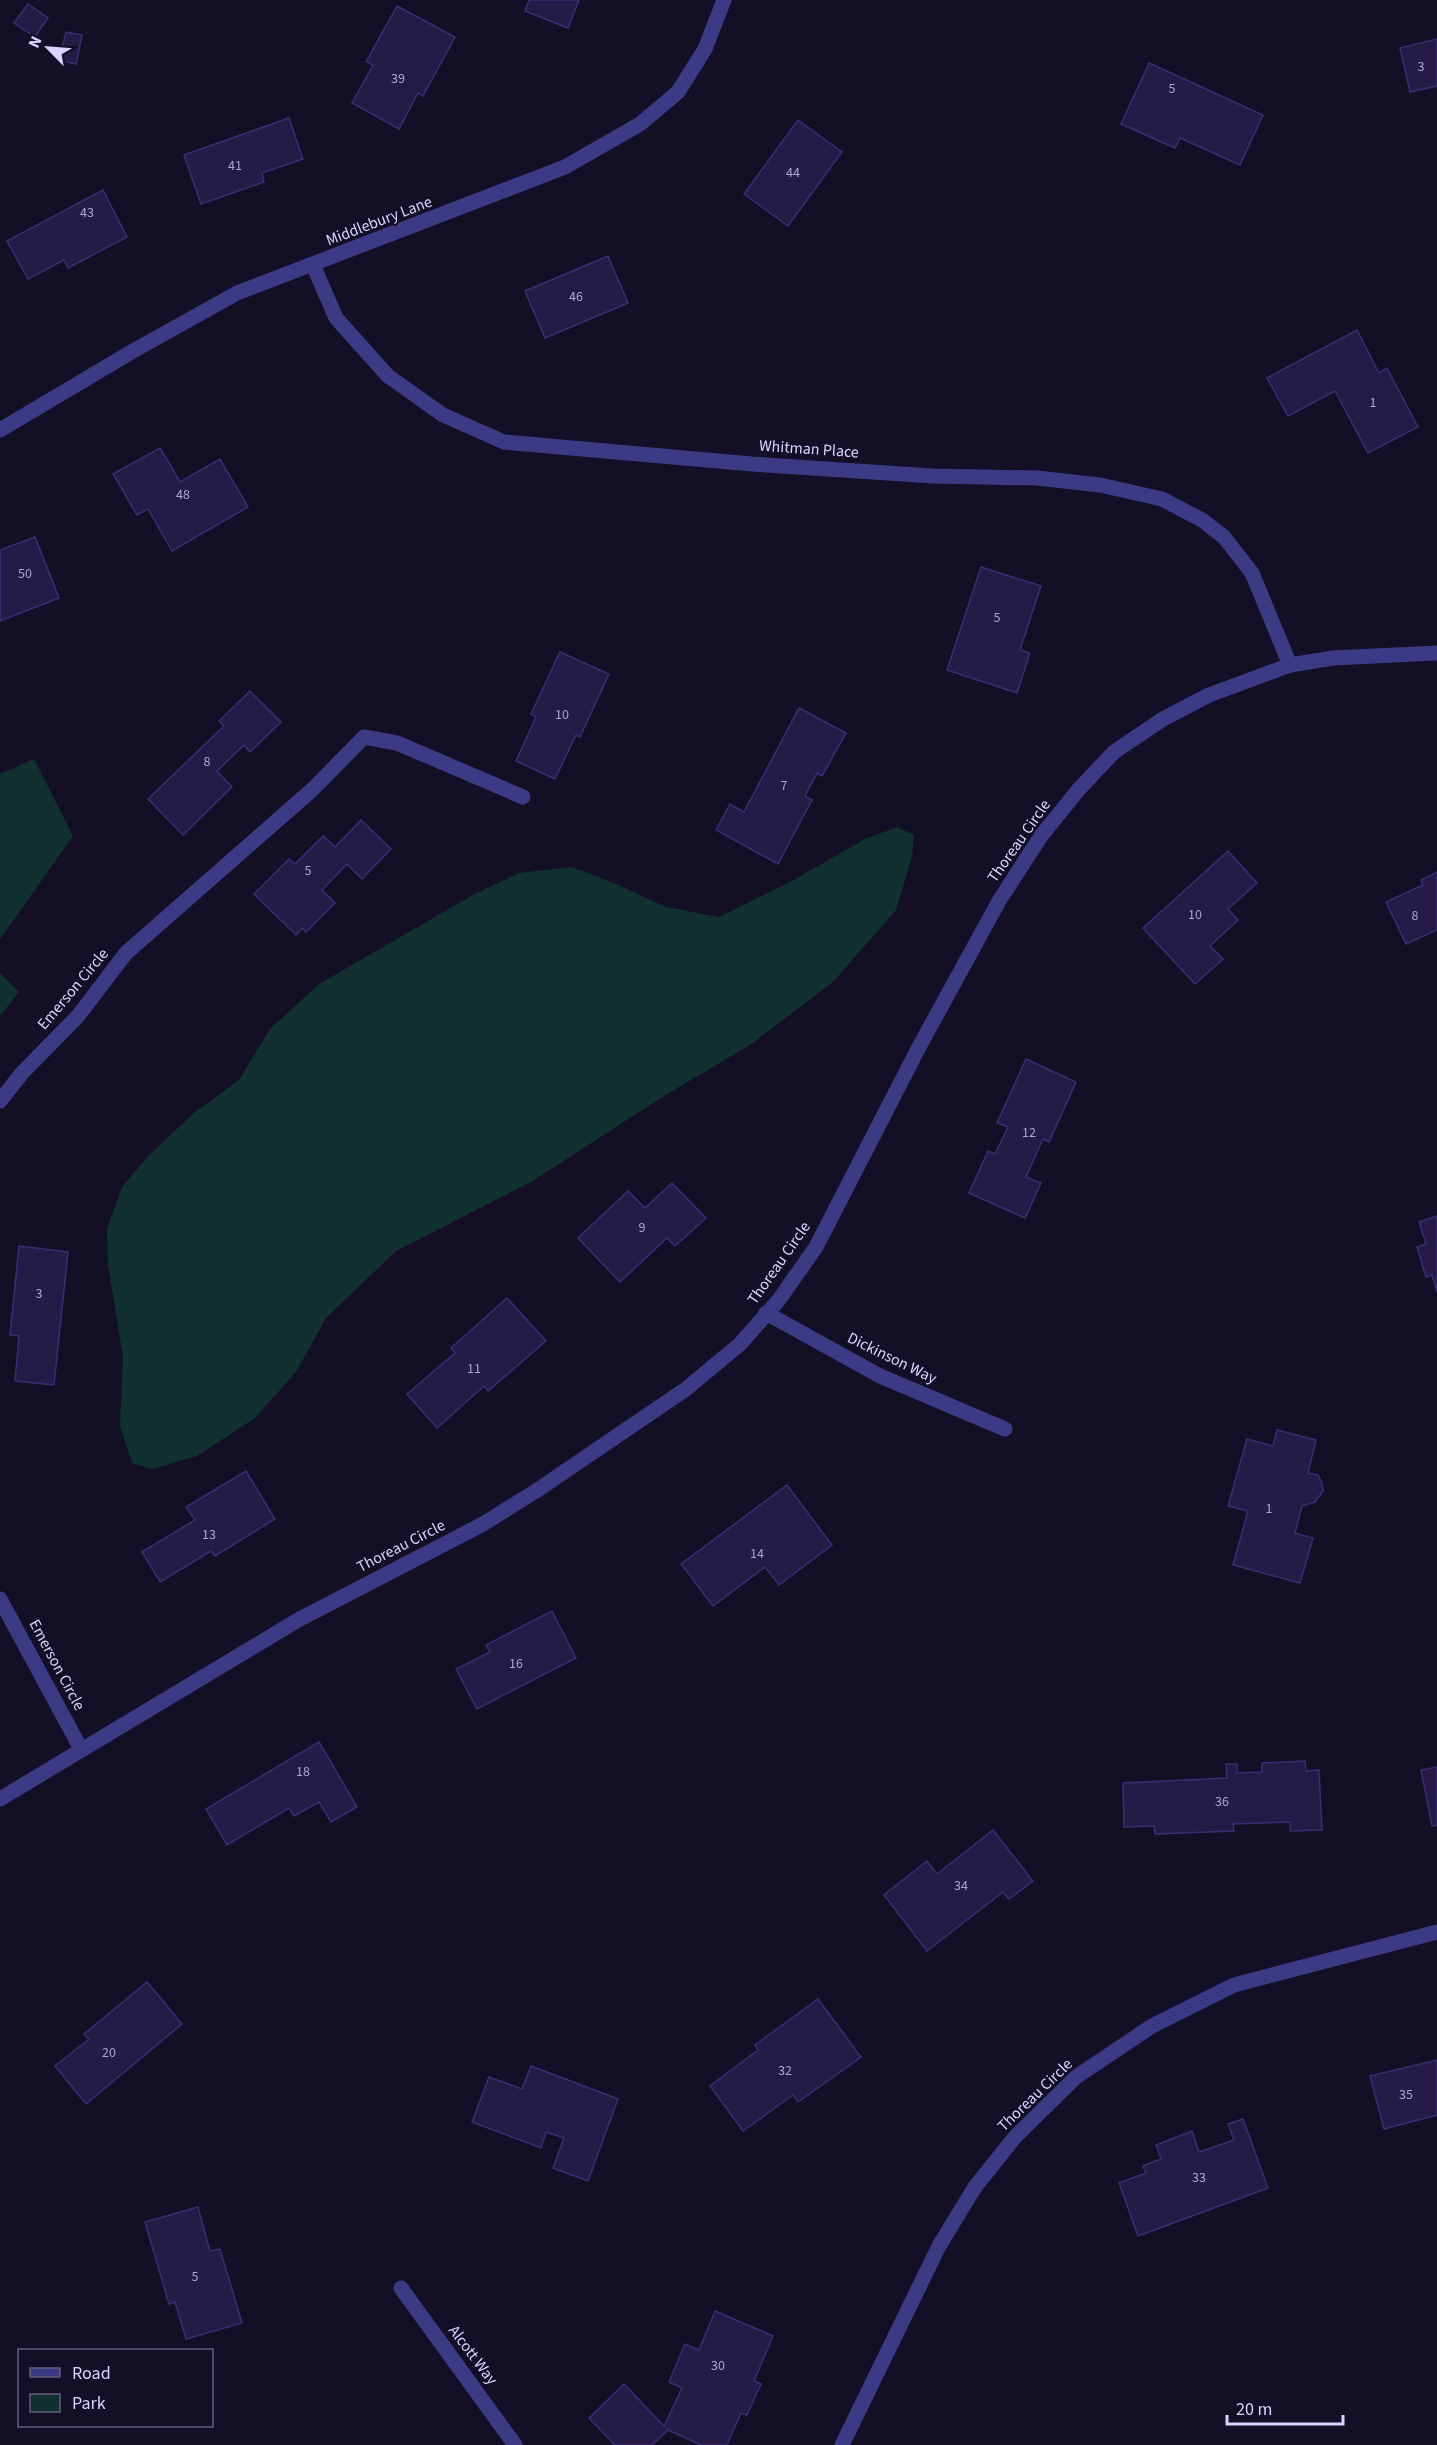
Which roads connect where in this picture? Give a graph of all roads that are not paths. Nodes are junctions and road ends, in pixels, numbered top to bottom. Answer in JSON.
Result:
{"nodes":[{"id":1,"x":724,"y":0,"type":"edge"},
{"id":2,"x":313,"y":266,"type":"junction"},
{"id":3,"x":0,"y":430,"type":"edge"},
{"id":4,"x":1437,"y":653,"type":"edge"},
{"id":5,"x":1290,"y":665,"type":"junction"},
{"id":6,"x":522,"y":797,"type":"dead end"},
{"id":7,"x":0,"y":1101,"type":"edge"},
{"id":8,"x":766,"y":1313,"type":"junction"},
{"id":9,"x":1005,"y":1429,"type":"dead end"},
{"id":10,"x":0,"y":1599,"type":"edge"},
{"id":11,"x":81,"y":1749,"type":"junction"},
{"id":12,"x":0,"y":1799,"type":"edge"},
{"id":13,"x":1437,"y":1932,"type":"edge"},
{"id":14,"x":400,"y":2288,"type":"dead end"},
{"id":15,"x":515,"y":2445,"type":"edge"},
{"id":16,"x":842,"y":2445,"type":"edge"}],
"edges":[{"from":1,"to":2,"type":"street","name":"Middlebury Lane"},
{"from":2,"to":3,"type":"street","name":"Middlebury Lane"},
{"from":2,"to":5,"type":"street","name":"Whitman Place"},
{"from":4,"to":5,"type":"street","name":"Thoreau Circle"},
{"from":5,"to":8,"type":"street","name":"Thoreau Circle"},
{"from":6,"to":7,"type":"street","name":"Emerson Circle"},
{"from":8,"to":9,"type":"street","name":"Dickinson Way"},
{"from":8,"to":11,"type":"street","name":"Thoreau Circle"},
{"from":10,"to":11,"type":"street","name":"Emerson Circle"},
{"from":11,"to":12,"type":"street","name":"Thoreau Circle"},
{"from":13,"to":16,"type":"street","name":"Thoreau Circle"},
{"from":14,"to":15,"type":"street","name":"Alcott Way"}]}
